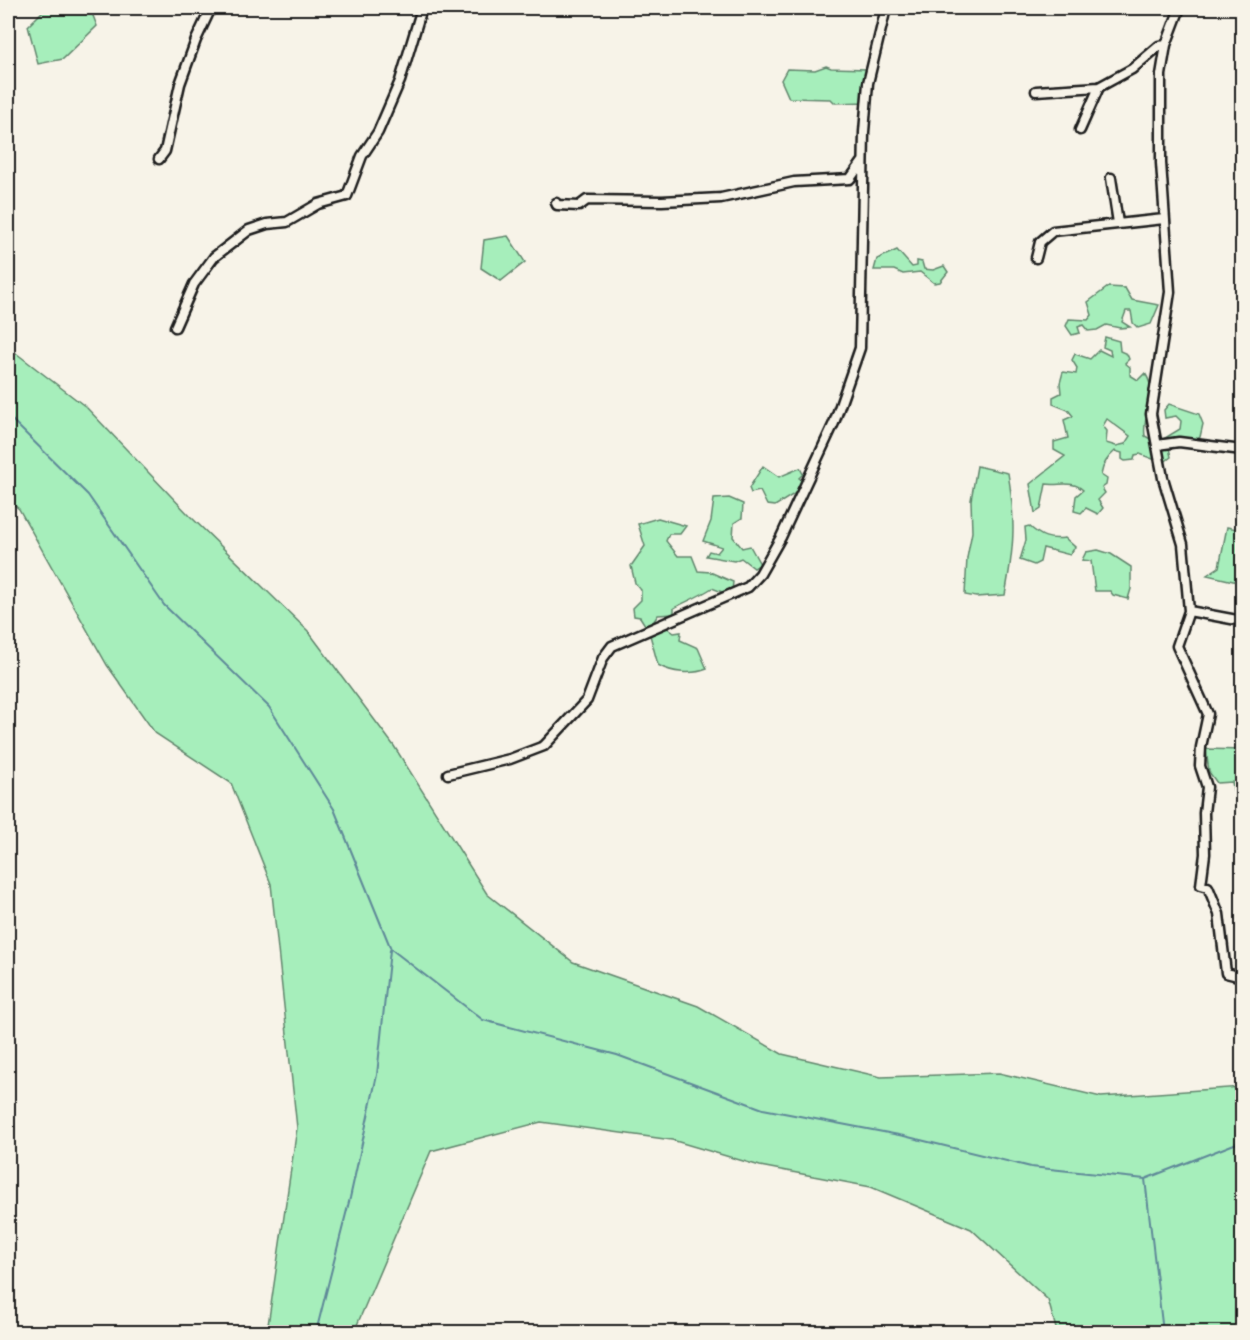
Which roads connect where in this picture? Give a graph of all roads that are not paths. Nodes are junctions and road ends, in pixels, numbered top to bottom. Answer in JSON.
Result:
{"nodes":[{"id":1,"x":211,"y":8,"type":"edge"},
{"id":2,"x":422,"y":8,"type":"edge"},
{"id":3,"x":886,"y":8,"type":"edge"},
{"id":4,"x":1180,"y":8,"type":"edge"},
{"id":5,"x":1166,"y":45,"type":"junction"},
{"id":6,"x":1099,"y":87,"type":"junction"},
{"id":7,"x":1036,"y":90,"type":"dead end"},
{"id":8,"x":1080,"y":130,"type":"dead end"},
{"id":9,"x":159,"y":159,"type":"dead end"},
{"id":10,"x":863,"y":161,"type":"junction"},
{"id":11,"x":1111,"y":178,"type":"dead end"},
{"id":12,"x":556,"y":203,"type":"dead end"},
{"id":13,"x":1164,"y":219,"type":"junction"},
{"id":14,"x":1118,"y":223,"type":"junction"},
{"id":15,"x":1036,"y":258,"type":"dead end"},
{"id":16,"x":176,"y":327,"type":"dead end"},
{"id":17,"x":1157,"y":445,"type":"junction"},
{"id":18,"x":1242,"y":450,"type":"edge"},
{"id":19,"x":1189,"y":611,"type":"junction"},
{"id":20,"x":1242,"y":621,"type":"edge"},
{"id":21,"x":448,"y":774,"type":"dead end"},
{"id":22,"x":1242,"y":977,"type":"edge"}],
"edges":[{"from":1,"to":9,"type":"street"},
{"from":2,"to":16,"type":"street"},
{"from":3,"to":10,"type":"street"},
{"from":4,"to":5,"type":"street"},
{"from":5,"to":6,"type":"street"},
{"from":5,"to":13,"type":"street"},
{"from":6,"to":7,"type":"street"},
{"from":6,"to":8,"type":"street"},
{"from":10,"to":12,"type":"street"},
{"from":10,"to":21,"type":"street"},
{"from":11,"to":14,"type":"street"},
{"from":13,"to":14,"type":"street"},
{"from":13,"to":17,"type":"street"},
{"from":14,"to":15,"type":"street"},
{"from":17,"to":18,"type":"street"},
{"from":17,"to":19,"type":"street"},
{"from":19,"to":20,"type":"street"},
{"from":19,"to":22,"type":"street"}]}
